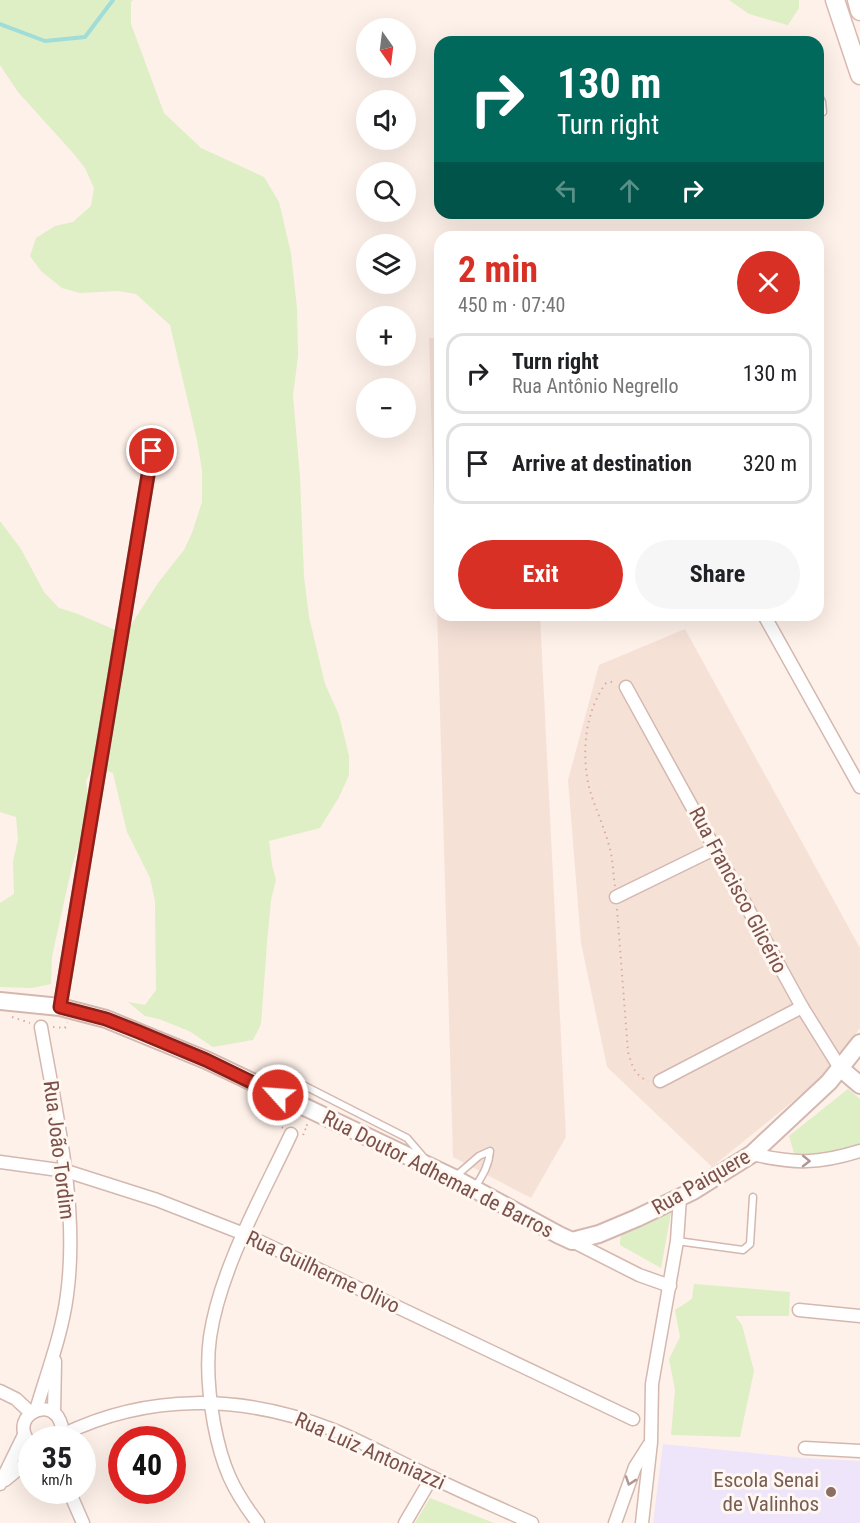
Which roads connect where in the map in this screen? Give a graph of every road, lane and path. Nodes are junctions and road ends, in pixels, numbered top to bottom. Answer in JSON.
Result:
{"nodes":[{"id":1,"x":835,"y":0,"type":"edge"},
{"id":2,"x":857,"y":0,"type":"edge"},
{"id":3,"x":860,"y":11,"type":"edge"},
{"id":4,"x":860,"y":75,"type":"edge"},
{"id":5,"x":152,"y":451,"type":"dead end"},
{"id":6,"x":767,"y":621,"type":"edge"},
{"id":7,"x":626,"y":687,"type":"joint"},
{"id":8,"x":860,"y":787,"type":"edge"},
{"id":9,"x":716,"y":848,"type":"junction"},
{"id":10,"x":616,"y":897,"type":"junction"},
{"id":11,"x":0,"y":1001,"type":"edge"},
{"id":12,"x":802,"y":1007,"type":"junction"},
{"id":13,"x":63,"y":1008,"type":"junction"},
{"id":14,"x":41,"y":1027,"type":"joint"},
{"id":15,"x":860,"y":1043,"type":"edge"},
{"id":16,"x":840,"y":1068,"type":"junction"},
{"id":17,"x":660,"y":1081,"type":"joint"},
{"id":18,"x":860,"y":1085,"type":"edge"},
{"id":19,"x":261,"y":1086,"type":"junction"},
{"id":20,"x":296,"y":1103,"type":"junction"},
{"id":21,"x":318,"y":1114,"type":"junction"},
{"id":22,"x":291,"y":1134,"type":"junction"},
{"id":23,"x":860,"y":1151,"type":"edge"},
{"id":24,"x":752,"y":1154,"type":"junction"},
{"id":25,"x":0,"y":1162,"type":"edge"},
{"id":26,"x":433,"y":1169,"type":"junction"},
{"id":27,"x":66,"y":1171,"type":"junction"},
{"id":28,"x":454,"y":1178,"type":"junction"},
{"id":29,"x":473,"y":1189,"type":"junction"},
{"id":30,"x":680,"y":1197,"type":"junction"},
{"id":31,"x":753,"y":1197,"type":"dead end"},
{"id":32,"x":244,"y":1234,"type":"junction"},
{"id":33,"x":572,"y":1241,"type":"junction"},
{"id":34,"x":676,"y":1241,"type":"junction"},
{"id":35,"x":670,"y":1286,"type":"junction"},
{"id":36,"x":799,"y":1310,"type":"dead end"},
{"id":37,"x":860,"y":1316,"type":"edge"},
{"id":38,"x":56,"y":1344,"type":"junction"},
{"id":39,"x":0,"y":1391,"type":"edge"},
{"id":40,"x":210,"y":1402,"type":"junction"},
{"id":41,"x":34,"y":1412,"type":"junction"},
{"id":42,"x":54,"y":1413,"type":"junction"},
{"id":43,"x":633,"y":1419,"type":"dead end"},
{"id":44,"x":25,"y":1426,"type":"edge"},
{"id":45,"x":61,"y":1426,"type":"edge"},
{"id":46,"x":79,"y":1426,"type":"edge"},
{"id":47,"x":651,"y":1442,"type":"junction"},
{"id":48,"x":805,"y":1448,"type":"dead end"},
{"id":49,"x":860,"y":1450,"type":"edge"},
{"id":50,"x":18,"y":1456,"type":"edge"},
{"id":51,"x":18,"y":1469,"type":"edge"},
{"id":52,"x":432,"y":1477,"type":"junction"},
{"id":53,"x":0,"y":1484,"type":"edge"},
{"id":54,"x":75,"y":1504,"type":"edge"},
{"id":55,"x":616,"y":1521,"type":"edge"},
{"id":56,"x":83,"y":1523,"type":"edge"},
{"id":57,"x":258,"y":1523,"type":"edge"},
{"id":58,"x":405,"y":1523,"type":"edge"},
{"id":59,"x":532,"y":1523,"type":"edge"},
{"id":60,"x":634,"y":1523,"type":"edge"},
{"id":61,"x":642,"y":1523,"type":"edge"}],
"edges":[{"from":1,"to":4,"type":"main road"},
{"from":2,"to":3,"type":"main road"},
{"from":5,"to":13,"type":"street"},
{"from":6,"to":8,"type":"street"},
{"from":7,"to":9,"type":"street","name":"Rua Francisco Glicério"},
{"from":7,"to":10,"type":"path"},
{"from":9,"to":10,"type":"street"},
{"from":9,"to":12,"type":"street","name":"Rua Francisco Glicério"},
{"from":10,"to":17,"type":"path"},
{"from":11,"to":13,"type":"street","name":"Rua Doutor Adhemar de Barros"},
{"from":12,"to":16,"type":"street","name":"Rua Francisco Glicério"},
{"from":12,"to":17,"type":"street"},
{"from":13,"to":14,"type":"path"},
{"from":13,"to":19,"type":"street","name":"Rua Doutor Adhemar de Barros"},
{"from":14,"to":27,"type":"street","name":"Rua João Tordim"},
{"from":15,"to":16,"type":"street","name":"Rua Paiquere"},
{"from":16,"to":18,"type":"street","name":"Rua Francisco Glicério"},
{"from":16,"to":24,"type":"street","name":"Rua Paiquere"},
{"from":19,"to":20,"type":"street","name":"Rua Doutor Adhemar de Barros"},
{"from":19,"to":26,"type":"lane"},
{"from":20,"to":21,"type":"street","name":"Rua Doutor Adhemar de Barros"},
{"from":20,"to":22,"type":"path"},
{"from":21,"to":22,"type":"path"},
{"from":21,"to":26,"type":"street","name":"Rua Doutor Adhemar de Barros"},
{"from":22,"to":32,"type":"street"},
{"from":24,"to":23,"type":"street","one_way":true},
{"from":24,"to":30,"type":"street","name":"Rua Paiquere"},
{"from":25,"to":27,"type":"street","name":"Rua Guilherme Olivo"},
{"from":26,"to":28,"type":"street","name":"Rua Doutor Adhemar de Barros"},
{"from":27,"to":32,"type":"street","name":"Rua Guilherme Olivo"},
{"from":27,"to":38,"type":"street","name":"Rua João Tordim"},
{"from":28,"to":29,"type":"street","name":"Rua Doutor Adhemar de Barros"},
{"from":28,"to":29,"type":"lane"},
{"from":29,"to":33,"type":"street","name":"Rua Doutor Adhemar de Barros"},
{"from":30,"to":33,"type":"street","name":"Rua Paiquere"},
{"from":30,"to":34,"type":"street"},
{"from":31,"to":34,"type":"lane"},
{"from":32,"to":40,"type":"street"},
{"from":32,"to":43,"type":"street","name":"Rua Guilherme Olivo"},
{"from":33,"to":35,"type":"street","name":"Rua Doutor Adhemar de Barros"},
{"from":34,"to":35,"type":"street"},
{"from":35,"to":47,"type":"street"},
{"from":36,"to":37,"type":"street"},
{"from":38,"to":41,"type":"street","name":"Rua João Tordim"},
{"from":38,"to":42,"type":"street","name":"Rua João Tordim"},
{"from":39,"to":41,"type":"street"},
{"from":40,"to":46,"type":"street","name":"Rua Luiz Antoniazzi"},
{"from":40,"to":52,"type":"street","name":"Rua Luiz Antoniazzi"},
{"from":40,"to":57,"type":"street"},
{"from":41,"to":42,"type":"street"},
{"from":41,"to":44,"type":"street","name":"Rua João Tordim"},
{"from":42,"to":45,"type":"street"},
{"from":47,"to":55,"type":"street","one_way":true},
{"from":47,"to":61,"type":"street"},
{"from":48,"to":49,"type":"street"},
{"from":50,"to":53,"type":"street"},
{"from":51,"to":53,"type":"street"},
{"from":52,"to":58,"type":"street"},
{"from":52,"to":59,"type":"street","name":"Rua Luiz Antoniazzi"},
{"from":54,"to":56,"type":"street"},
{"from":55,"to":60,"type":"street"}]}
